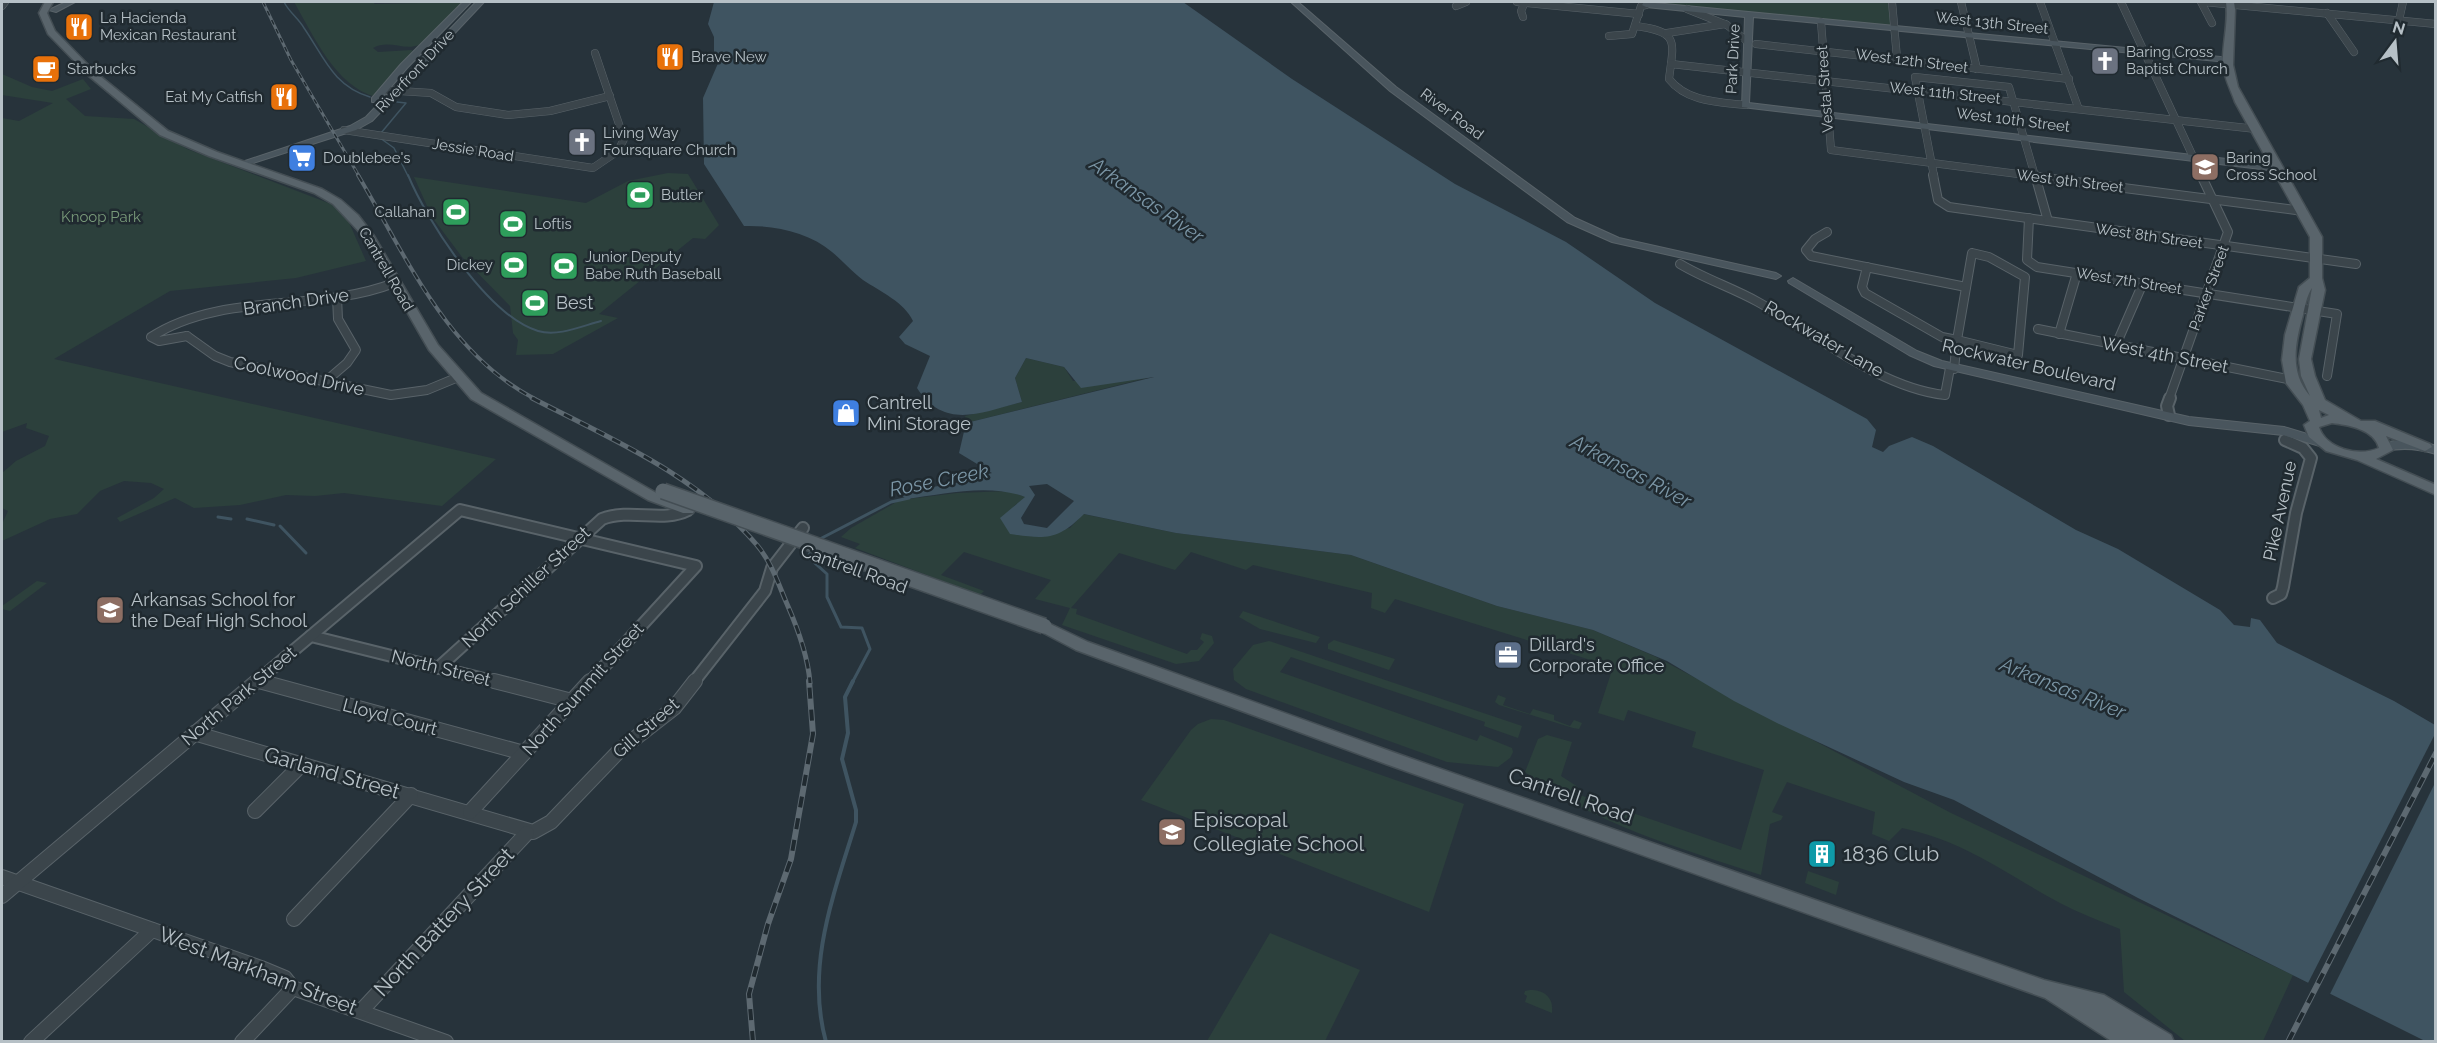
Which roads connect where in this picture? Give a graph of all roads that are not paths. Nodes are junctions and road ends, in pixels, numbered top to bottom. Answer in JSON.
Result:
{"nodes":[{"id":1,"x":5,"y":2,"type":"edge"},
{"id":2,"x":71,"y":2,"type":"edge"},
{"id":3,"x":467,"y":2,"type":"edge"},
{"id":4,"x":480,"y":2,"type":"edge"},
{"id":5,"x":1294,"y":2,"type":"edge"},
{"id":6,"x":1466,"y":2,"type":"edge"},
{"id":7,"x":1517,"y":2,"type":"edge"},
{"id":8,"x":1525,"y":2,"type":"edge"},
{"id":9,"x":1892,"y":2,"type":"edge"},
{"id":10,"x":1961,"y":2,"type":"edge"},
{"id":11,"x":2040,"y":2,"type":"edge"},
{"id":12,"x":2121,"y":2,"type":"edge"},
{"id":13,"x":2202,"y":2,"type":"edge"},
{"id":14,"x":2316,"y":2,"type":"edge"},
{"id":15,"x":2403,"y":2,"type":"edge"},
{"id":16,"x":1647,"y":3,"type":"edge"},
{"id":17,"x":2230,"y":3,"type":"edge"},
{"id":18,"x":2,"y":6,"type":"edge"},
{"id":19,"x":1456,"y":6,"type":"dead end"},
{"id":20,"x":51,"y":7,"type":"edge"},
{"id":21,"x":1687,"y":9,"type":"junction"},
{"id":22,"x":2312,"y":12,"type":"junction"},
{"id":23,"x":2327,"y":13,"type":"junction"},
{"id":24,"x":1639,"y":14,"type":"junction"},
{"id":25,"x":1749,"y":15,"type":"junction"},
{"id":26,"x":1523,"y":17,"type":"dead end"},
{"id":27,"x":2399,"y":20,"type":"junction"},
{"id":28,"x":1821,"y":22,"type":"junction"},
{"id":29,"x":2212,"y":23,"type":"dead end"},
{"id":30,"x":1725,"y":24,"type":"junction"},
{"id":31,"x":2436,"y":24,"type":"edge"},
{"id":32,"x":1636,"y":26,"type":"junction"},
{"id":33,"x":1894,"y":28,"type":"junction"},
{"id":34,"x":1667,"y":33,"type":"junction"},
{"id":35,"x":1969,"y":34,"type":"junction"},
{"id":36,"x":1609,"y":36,"type":"dead end"},
{"id":37,"x":1752,"y":43,"type":"junction"},
{"id":38,"x":2056,"y":43,"type":"junction"},
{"id":39,"x":1823,"y":50,"type":"junction"},
{"id":40,"x":2146,"y":52,"type":"junction"},
{"id":41,"x":2354,"y":52,"type":"dead end"},
{"id":42,"x":595,"y":53,"type":"dead end"},
{"id":43,"x":1897,"y":58,"type":"junction"},
{"id":44,"x":2228,"y":60,"type":"junction"},
{"id":45,"x":1671,"y":64,"type":"junction"},
{"id":46,"x":1977,"y":69,"type":"junction"},
{"id":47,"x":1746,"y":72,"type":"junction"},
{"id":48,"x":2069,"y":79,"type":"junction"},
{"id":49,"x":1824,"y":80,"type":"junction"},
{"id":50,"x":384,"y":90,"type":"junction"},
{"id":51,"x":396,"y":90,"type":"junction"},
{"id":52,"x":1918,"y":90,"type":"junction"},
{"id":53,"x":610,"y":96,"type":"junction"},
{"id":54,"x":2012,"y":100,"type":"junction"},
{"id":55,"x":1745,"y":105,"type":"junction"},
{"id":56,"x":2078,"y":107,"type":"junction"},
{"id":57,"x":1826,"y":114,"type":"junction"},
{"id":58,"x":2176,"y":119,"type":"junction"},
{"id":59,"x":1923,"y":124,"type":"junction"},
{"id":60,"x":2256,"y":129,"type":"junction"},
{"id":61,"x":344,"y":130,"type":"junction"},
{"id":62,"x":2023,"y":136,"type":"junction"},
{"id":63,"x":1836,"y":151,"type":"joint"},
{"id":64,"x":2192,"y":157,"type":"junction"},
{"id":65,"x":1930,"y":163,"type":"junction"},
{"id":66,"x":241,"y":164,"type":"junction"},
{"id":67,"x":2278,"y":168,"type":"junction"},
{"id":68,"x":2035,"y":176,"type":"junction"},
{"id":69,"x":2213,"y":199,"type":"junction"},
{"id":70,"x":2303,"y":211,"type":"junction"},
{"id":71,"x":2029,"y":218,"type":"junction"},
{"id":72,"x":2048,"y":221,"type":"junction"},
{"id":73,"x":1827,"y":232,"type":"dead end"},
{"id":74,"x":1603,"y":235,"type":"joint"},
{"id":75,"x":2224,"y":246,"type":"junction"},
{"id":76,"x":2318,"y":259,"type":"junction"},
{"id":77,"x":1680,"y":264,"type":"dead end"},
{"id":78,"x":2356,"y":264,"type":"dead end"},
{"id":79,"x":1867,"y":267,"type":"junction"},
{"id":80,"x":2077,"y":273,"type":"junction"},
{"id":81,"x":2314,"y":281,"type":"junction"},
{"id":82,"x":394,"y":283,"type":"junction"},
{"id":83,"x":2143,"y":283,"type":"junction"},
{"id":84,"x":1966,"y":287,"type":"junction"},
{"id":85,"x":2208,"y":293,"type":"junction"},
{"id":86,"x":337,"y":297,"type":"junction"},
{"id":87,"x":2299,"y":307,"type":"junction"},
{"id":88,"x":2315,"y":309,"type":"junction"},
{"id":89,"x":198,"y":318,"type":"junction"},
{"id":90,"x":2038,"y":330,"type":"dead end"},
{"id":91,"x":2059,"y":334,"type":"junction"},
{"id":92,"x":187,"y":336,"type":"junction"},
{"id":93,"x":1957,"y":342,"type":"junction"},
{"id":94,"x":2116,"y":345,"type":"junction"},
{"id":95,"x":2184,"y":358,"type":"junction"},
{"id":96,"x":1952,"y":368,"type":"junction"},
{"id":97,"x":2327,"y":376,"type":"dead end"},
{"id":98,"x":456,"y":378,"type":"junction"},
{"id":99,"x":2292,"y":380,"type":"junction"},
{"id":100,"x":326,"y":381,"type":"junction"},
{"id":101,"x":2313,"y":386,"type":"junction"},
{"id":102,"x":2169,"y":415,"type":"junction"},
{"id":103,"x":2311,"y":426,"type":"junction"},
{"id":104,"x":2363,"y":427,"type":"junction"},
{"id":105,"x":2286,"y":441,"type":"dead end"},
{"id":106,"x":2324,"y":443,"type":"junction"},
{"id":107,"x":2431,"y":448,"type":"edge"},
{"id":108,"x":2387,"y":449,"type":"junction"},
{"id":109,"x":2351,"y":454,"type":"junction"},
{"id":110,"x":2436,"y":481,"type":"edge"},
{"id":111,"x":2436,"y":490,"type":"edge"},
{"id":112,"x":658,"y":494,"type":"junction"},
{"id":113,"x":686,"y":512,"type":"junction"},
{"id":114,"x":803,"y":528,"type":"dead end"},
{"id":115,"x":579,"y":537,"type":"junction"},
{"id":116,"x":2273,"y":598,"type":"dead end"},
{"id":117,"x":1041,"y":630,"type":"junction"},
{"id":118,"x":310,"y":636,"type":"junction"},
{"id":119,"x":438,"y":668,"type":"junction"},
{"id":120,"x":257,"y":681,"type":"junction"},
{"id":121,"x":572,"y":701,"type":"junction"},
{"id":122,"x":194,"y":733,"type":"junction"},
{"id":123,"x":524,"y":753,"type":"junction"},
{"id":124,"x":302,"y":764,"type":"junction"},
{"id":125,"x":411,"y":795,"type":"junction"},
{"id":126,"x":255,"y":811,"type":"dead end"},
{"id":127,"x":470,"y":812,"type":"junction"},
{"id":128,"x":527,"y":833,"type":"junction"},
{"id":129,"x":2,"y":877,"type":"edge"},
{"id":130,"x":18,"y":882,"type":"junction"},
{"id":131,"x":2,"y":896,"type":"edge"},
{"id":132,"x":294,"y":919,"type":"dead end"},
{"id":133,"x":152,"y":930,"type":"junction"},
{"id":134,"x":293,"y":988,"type":"junction"},
{"id":135,"x":2044,"y":989,"type":"junction"},
{"id":136,"x":361,"y":1011,"type":"junction"},
{"id":137,"x":31,"y":1041,"type":"edge"},
{"id":138,"x":242,"y":1041,"type":"edge"},
{"id":139,"x":446,"y":1041,"type":"edge"},
{"id":140,"x":2133,"y":1041,"type":"edge"},
{"id":141,"x":2163,"y":1041,"type":"edge"}],
"edges":[{"from":1,"to":18,"type":"street"},
{"from":2,"to":20,"type":"street"},
{"from":3,"to":50,"type":"street","name":"Riverfront Drive"},
{"from":4,"to":51,"type":"street","name":"Riverfront Drive"},
{"from":5,"to":74,"type":"street","name":"River Road"},
{"from":6,"to":19,"type":"street"},
{"from":7,"to":8,"type":"street"},
{"from":8,"to":24,"type":"street"},
{"from":8,"to":26,"type":"street"},
{"from":9,"to":33,"type":"street"},
{"from":10,"to":35,"type":"street"},
{"from":11,"to":38,"type":"street"},
{"from":12,"to":40,"type":"street","name":"Parker Street"},
{"from":13,"to":17,"type":"street"},
{"from":13,"to":29,"type":"street"},
{"from":14,"to":22,"type":"street"},
{"from":15,"to":27,"type":"street"},
{"from":16,"to":21,"type":"street","name":"West 13th Street"},
{"from":16,"to":24,"type":"street"},
{"from":17,"to":22,"type":"street"},
{"from":17,"to":44,"type":"main road"},
{"from":20,"to":66,"type":"main road","name":"Cantrell Road"},
{"from":21,"to":25,"type":"street","name":"West 13th Street"},
{"from":21,"to":30,"type":"street"},
{"from":22,"to":23,"type":"street"},
{"from":23,"to":27,"type":"street"},
{"from":23,"to":41,"type":"street"},
{"from":24,"to":32,"type":"street"},
{"from":25,"to":28,"type":"street","name":"West 13th Street"},
{"from":25,"to":37,"type":"street","name":"Park Drive"},
{"from":27,"to":31,"type":"street"},
{"from":28,"to":33,"type":"street","name":"West 13th Street"},
{"from":28,"to":39,"type":"street","name":"Vestal Street"},
{"from":30,"to":34,"type":"street"},
{"from":30,"to":37,"type":"street"},
{"from":32,"to":34,"type":"street"},
{"from":32,"to":36,"type":"street"},
{"from":33,"to":35,"type":"street","name":"West 13th Street"},
{"from":33,"to":43,"type":"street"},
{"from":34,"to":45,"type":"street"},
{"from":35,"to":38,"type":"street","name":"West 13th Street"},
{"from":35,"to":46,"type":"street"},
{"from":37,"to":39,"type":"street","name":"West 12th Street"},
{"from":37,"to":47,"type":"street","name":"Park Drive"},
{"from":38,"to":40,"type":"street","name":"West 13th Street"},
{"from":38,"to":48,"type":"street"},
{"from":39,"to":43,"type":"street","name":"West 12th Street"},
{"from":39,"to":49,"type":"street","name":"Vestal Street"},
{"from":40,"to":44,"type":"street","name":"West 13th Street"},
{"from":40,"to":58,"type":"street","name":"Parker Street"},
{"from":42,"to":53,"type":"street"},
{"from":43,"to":46,"type":"street","name":"West 12th Street"},
{"from":44,"to":60,"type":"main road"},
{"from":45,"to":47,"type":"street","name":"West 11th Street"},
{"from":45,"to":55,"type":"street"},
{"from":46,"to":48,"type":"street","name":"West 12th Street"},
{"from":47,"to":49,"type":"street","name":"West 11th Street"},
{"from":47,"to":55,"type":"street","name":"Park Drive"},
{"from":48,"to":56,"type":"street"},
{"from":49,"to":52,"type":"street","name":"West 11th Street"},
{"from":49,"to":57,"type":"street","name":"Vestal Street"},
{"from":50,"to":51,"type":"street"},
{"from":50,"to":61,"type":"street","name":"Riverfront Drive"},
{"from":51,"to":53,"type":"street"},
{"from":51,"to":61,"type":"street","name":"Riverfront Drive"},
{"from":52,"to":54,"type":"street","name":"West 11th Street"},
{"from":52,"to":54,"type":"street"},
{"from":52,"to":59,"type":"street"},
{"from":53,"to":61,"type":"street","name":"Jessie Road"},
{"from":54,"to":56,"type":"street","name":"West 11th Street"},
{"from":54,"to":62,"type":"street"},
{"from":55,"to":57,"type":"street","name":"West 10th Street"},
{"from":56,"to":58,"type":"street","name":"West 11th Street"},
{"from":57,"to":59,"type":"street","name":"West 10th Street"},
{"from":57,"to":63,"type":"street","name":"Vestal Street"},
{"from":58,"to":60,"type":"street","name":"West 11th Street"},
{"from":58,"to":64,"type":"street","name":"Parker Street"},
{"from":59,"to":62,"type":"street","name":"West 10th Street"},
{"from":59,"to":65,"type":"street"},
{"from":60,"to":67,"type":"main road"},
{"from":61,"to":66,"type":"street","name":"Riverfront Drive"},
{"from":62,"to":64,"type":"street","name":"West 10th Street"},
{"from":62,"to":68,"type":"street"},
{"from":63,"to":65,"type":"street","name":"West 9th Street"},
{"from":64,"to":67,"type":"street","name":"West 10th Street"},
{"from":64,"to":69,"type":"street","name":"Parker Street"},
{"from":65,"to":68,"type":"street","name":"West 9th Street"},
{"from":65,"to":71,"type":"street","name":"West 8th Street"},
{"from":66,"to":82,"type":"main road","name":"Cantrell Road"},
{"from":67,"to":70,"type":"main road"},
{"from":68,"to":69,"type":"street","name":"West 9th Street"},
{"from":68,"to":72,"type":"street"},
{"from":69,"to":70,"type":"street","name":"West 9th Street"},
{"from":69,"to":75,"type":"street","name":"Parker Street"},
{"from":70,"to":76,"type":"main road"},
{"from":71,"to":72,"type":"street","name":"West 8th Street"},
{"from":71,"to":80,"type":"street","name":"West 7th Street"},
{"from":72,"to":75,"type":"street","name":"West 8th Street"},
{"from":73,"to":79,"type":"street"},
{"from":74,"to":96,"type":"street","name":"Rockwater Boulevard"},
{"from":75,"to":76,"type":"street","name":"West 8th Street"},
{"from":75,"to":85,"type":"street","name":"Parker Street"},
{"from":76,"to":78,"type":"street","name":"West 8th Street"},
{"from":76,"to":81,"type":"main road"},
{"from":77,"to":96,"type":"street","name":"Rockwater Lane"},
{"from":79,"to":84,"type":"street"},
{"from":79,"to":93,"type":"street"},
{"from":80,"to":83,"type":"street","name":"West 7th Street"},
{"from":80,"to":91,"type":"street"},
{"from":81,"to":87,"type":"main road"},
{"from":81,"to":88,"type":"main road"},
{"from":82,"to":86,"type":"street","name":"Branch Drive"},
{"from":82,"to":98,"type":"main road","name":"Cantrell Road"},
{"from":83,"to":85,"type":"street","name":"West 7th Street"},
{"from":83,"to":94,"type":"street"},
{"from":84,"to":93,"type":"street"},
{"from":84,"to":93,"type":"street"},
{"from":85,"to":87,"type":"street","name":"West 7th Street"},
{"from":85,"to":95,"type":"street","name":"Parker Street"},
{"from":86,"to":89,"type":"street","name":"Branch Drive"},
{"from":86,"to":100,"type":"street"},
{"from":87,"to":88,"type":"street","name":"West 7th Street"},
{"from":87,"to":99,"type":"main road"},
{"from":88,"to":97,"type":"street"},
{"from":88,"to":101,"type":"main road"},
{"from":89,"to":92,"type":"street"},
{"from":89,"to":92,"type":"street","name":"Branch Drive"},
{"from":90,"to":91,"type":"street","name":"West 4th Street"},
{"from":91,"to":94,"type":"street","name":"West 4th Street"},
{"from":92,"to":100,"type":"street","name":"Coolwood Drive"},
{"from":93,"to":96,"type":"street"},
{"from":94,"to":95,"type":"street","name":"West 4th Street"},
{"from":95,"to":99,"type":"street","name":"West 4th Street"},
{"from":95,"to":102,"type":"street","name":"Parker Street"},
{"from":96,"to":102,"type":"street","name":"Rockwater Boulevard"},
{"from":98,"to":100,"type":"street","name":"Coolwood Drive"},
{"from":98,"to":112,"type":"main road","name":"Cantrell Road"},
{"from":99,"to":103,"type":"main road"},
{"from":101,"to":104,"type":"main road"},
{"from":101,"to":107,"type":"main road"},
{"from":102,"to":103,"type":"street","name":"Rockwater Boulevard"},
{"from":102,"to":106,"type":"street","name":"Rockwater Boulevard"},
{"from":103,"to":104,"type":"main road"},
{"from":103,"to":106,"type":"main road"},
{"from":104,"to":107,"type":"street"},
{"from":104,"to":108,"type":"main road"},
{"from":105,"to":116,"type":"street","name":"Pike Avenue"},
{"from":106,"to":109,"type":"main road"},
{"from":107,"to":108,"type":"street"},
{"from":108,"to":109,"type":"main road"},
{"from":108,"to":110,"type":"main road"},
{"from":109,"to":111,"type":"main road"},
{"from":112,"to":113,"type":"main road","name":"Cantrell Road"},
{"from":112,"to":117,"type":"main road","name":"Cantrell Road","bridge":true},
{"from":113,"to":115,"type":"street","name":"North Schiller Street"},
{"from":113,"to":117,"type":"main road","name":"Cantrell Road"},
{"from":114,"to":128,"type":"street","name":"Gill Street"},
{"from":115,"to":118,"type":"street","name":"North Park Street"},
{"from":115,"to":119,"type":"street","name":"North Schiller Street"},
{"from":115,"to":121,"type":"street","name":"North Summit Street"},
{"from":117,"to":135,"type":"main road","name":"Cantrell Road"},
{"from":118,"to":119,"type":"street","name":"North Street"},
{"from":118,"to":120,"type":"street","name":"North Park Street"},
{"from":119,"to":121,"type":"street","name":"North Street"},
{"from":120,"to":122,"type":"street","name":"North Park Street"},
{"from":120,"to":123,"type":"street","name":"Lloyd Court"},
{"from":121,"to":123,"type":"street","name":"North Summit Street"},
{"from":122,"to":124,"type":"street","name":"Garland Street"},
{"from":122,"to":130,"type":"street","name":"North Park Street"},
{"from":123,"to":127,"type":"street","name":"North Summit Street"},
{"from":124,"to":125,"type":"street","name":"Garland Street"},
{"from":124,"to":126,"type":"street"},
{"from":125,"to":127,"type":"street","name":"Garland Street"},
{"from":125,"to":132,"type":"street"},
{"from":127,"to":128,"type":"street"},
{"from":128,"to":136,"type":"street","name":"North Battery Street"},
{"from":129,"to":130,"type":"street","name":"West Markham Street"},
{"from":130,"to":131,"type":"street","name":"North Park Street"},
{"from":130,"to":133,"type":"street","name":"West Markham Street"},
{"from":133,"to":134,"type":"street","name":"West Markham Street"},
{"from":133,"to":137,"type":"street"},
{"from":134,"to":136,"type":"street","name":"West Markham Street"},
{"from":134,"to":138,"type":"street"},
{"from":135,"to":140,"type":"main road"},
{"from":135,"to":141,"type":"main road"},
{"from":136,"to":139,"type":"street","name":"West Markham Street"}]}
